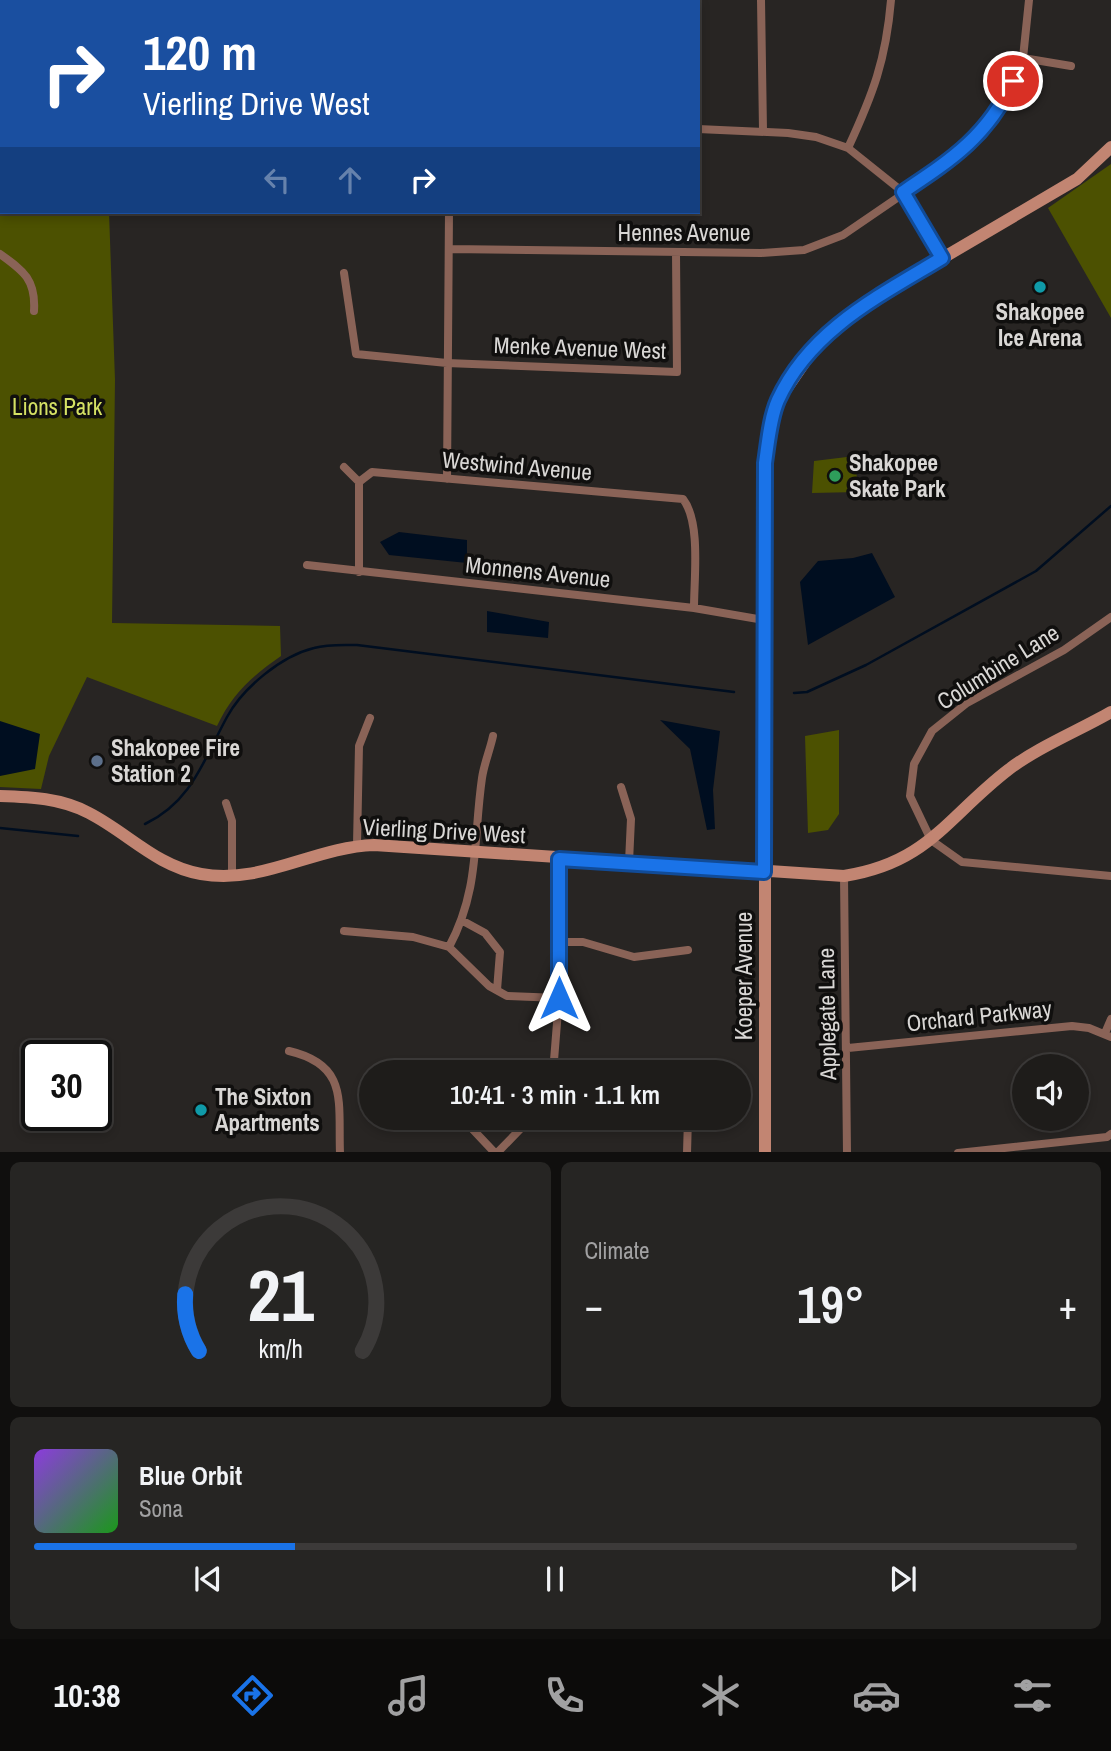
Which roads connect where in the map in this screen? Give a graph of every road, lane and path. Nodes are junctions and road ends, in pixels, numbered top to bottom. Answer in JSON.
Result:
{"nodes":[{"id":1,"x":761,"y":0,"type":"edge"},
{"id":2,"x":891,"y":0,"type":"edge"},
{"id":3,"x":1029,"y":0,"type":"edge"},
{"id":4,"x":1023,"y":58,"type":"junction"},
{"id":5,"x":1071,"y":66,"type":"dead end"},
{"id":6,"x":700,"y":129,"type":"edge"},
{"id":7,"x":763,"y":130,"type":"junction"},
{"id":8,"x":1111,"y":147,"type":"edge"},
{"id":9,"x":848,"y":148,"type":"junction"},
{"id":10,"x":903,"y":192,"type":"junction"},
{"id":11,"x":449,"y":214,"type":"edge"},
{"id":12,"x":449,"y":249,"type":"junction"},
{"id":13,"x":676,"y":253,"type":"junction"},
{"id":14,"x":0,"y":254,"type":"edge"},
{"id":15,"x":942,"y":258,"type":"junction"},
{"id":16,"x":344,"y":273,"type":"dead end"},
{"id":17,"x":34,"y":311,"type":"dead end"},
{"id":18,"x":447,"y":363,"type":"junction"},
{"id":19,"x":344,"y":467,"type":"dead end"},
{"id":20,"x":447,"y":479,"type":"junction"},
{"id":21,"x":359,"y":482,"type":"junction"},
{"id":22,"x":307,"y":565,"type":"dead end"},
{"id":23,"x":359,"y":572,"type":"junction"},
{"id":24,"x":694,"y":608,"type":"junction"},
{"id":25,"x":1111,"y":617,"type":"edge"},
{"id":26,"x":764,"y":620,"type":"junction"},
{"id":27,"x":1111,"y":712,"type":"edge"},
{"id":28,"x":370,"y":718,"type":"dead end"},
{"id":29,"x":493,"y":736,"type":"dead end"},
{"id":30,"x":621,"y":788,"type":"dead end"},
{"id":31,"x":0,"y":796,"type":"edge"},
{"id":32,"x":226,"y":803,"type":"dead end"},
{"id":33,"x":931,"y":839,"type":"junction"},
{"id":34,"x":358,"y":845,"type":"junction"},
{"id":35,"x":477,"y":853,"type":"junction"},
{"id":36,"x":559,"y":859,"type":"junction"},
{"id":37,"x":629,"y":862,"type":"junction"},
{"id":38,"x":764,"y":872,"type":"junction"},
{"id":39,"x":844,"y":876,"type":"junction"},
{"id":40,"x":1111,"y":876,"type":"edge"},
{"id":41,"x":232,"y":877,"type":"junction"},
{"id":42,"x":463,"y":920,"type":"junction"},
{"id":43,"x":344,"y":932,"type":"dead end"},
{"id":44,"x":559,"y":942,"type":"junction"},
{"id":45,"x":449,"y":947,"type":"junction"},
{"id":46,"x":688,"y":950,"type":"dead end"},
{"id":47,"x":497,"y":990,"type":"junction"},
{"id":48,"x":559,"y":998,"type":"junction"},
{"id":49,"x":1111,"y":1019,"type":"edge"},
{"id":50,"x":1108,"y":1035,"type":"edge"},
{"id":51,"x":848,"y":1048,"type":"junction"},
{"id":52,"x":289,"y":1051,"type":"dead end"},
{"id":53,"x":555,"y":1060,"type":"edge"},
{"id":54,"x":474,"y":1130,"type":"edge"},
{"id":55,"x":519,"y":1130,"type":"edge"},
{"id":56,"x":688,"y":1130,"type":"edge"},
{"id":57,"x":1111,"y":1134,"type":"edge"},
{"id":58,"x":340,"y":1152,"type":"edge"},
{"id":59,"x":495,"y":1152,"type":"edge"},
{"id":60,"x":497,"y":1152,"type":"edge"},
{"id":61,"x":687,"y":1152,"type":"edge"},
{"id":62,"x":765,"y":1152,"type":"edge"},
{"id":63,"x":847,"y":1152,"type":"edge"},
{"id":64,"x":966,"y":1152,"type":"edge"}],
"edges":[{"from":1,"to":7,"type":"street"},
{"from":2,"to":9,"type":"street"},
{"from":3,"to":4,"type":"street","name":"Hennes Avenue"},
{"from":4,"to":5,"type":"street"},
{"from":4,"to":10,"type":"street","name":"Hennes Avenue"},
{"from":6,"to":7,"type":"street"},
{"from":7,"to":9,"type":"street"},
{"from":8,"to":15,"type":"street","name":"Koeper Avenue"},
{"from":9,"to":10,"type":"street"},
{"from":10,"to":13,"type":"street","name":"Hennes Avenue"},
{"from":10,"to":15,"type":"street"},
{"from":11,"to":12,"type":"street"},
{"from":12,"to":13,"type":"street","name":"Hennes Avenue"},
{"from":12,"to":18,"type":"street"},
{"from":13,"to":18,"type":"street","name":"Menke Avenue West"},
{"from":14,"to":17,"type":"street"},
{"from":15,"to":26,"type":"street","name":"Koeper Avenue"},
{"from":16,"to":18,"type":"street"},
{"from":18,"to":20,"type":"street"},
{"from":19,"to":21,"type":"street"},
{"from":20,"to":21,"type":"street","name":"Westwind Avenue"},
{"from":20,"to":24,"type":"street","name":"Westwind Avenue"},
{"from":21,"to":23,"type":"street"},
{"from":22,"to":23,"type":"street","name":"Monnens Avenue"},
{"from":23,"to":24,"type":"street","name":"Monnens Avenue"},
{"from":24,"to":26,"type":"street","name":"Monnens Avenue"},
{"from":25,"to":33,"type":"street","name":"Columbine Lane"},
{"from":26,"to":38,"type":"street","name":"Koeper Avenue"},
{"from":27,"to":33,"type":"street","name":"Vierling Drive West"},
{"from":28,"to":34,"type":"street"},
{"from":29,"to":35,"type":"street"},
{"from":30,"to":37,"type":"street"},
{"from":31,"to":41,"type":"street","name":"Vierling Drive West"},
{"from":32,"to":41,"type":"street"},
{"from":33,"to":39,"type":"street","name":"Vierling Drive West"},
{"from":33,"to":40,"type":"street"},
{"from":34,"to":35,"type":"street","name":"Vierling Drive West"},
{"from":34,"to":41,"type":"street","name":"Vierling Drive West"},
{"from":35,"to":36,"type":"street","name":"Vierling Drive West"},
{"from":35,"to":42,"type":"street"},
{"from":36,"to":37,"type":"street","name":"Vierling Drive West"},
{"from":36,"to":44,"type":"street"},
{"from":37,"to":38,"type":"street","name":"Vierling Drive West"},
{"from":38,"to":39,"type":"street","name":"Vierling Drive West"},
{"from":38,"to":62,"type":"street","name":"Koeper Avenue"},
{"from":39,"to":51,"type":"street","name":"Applegate Lane"},
{"from":42,"to":45,"type":"street"},
{"from":42,"to":47,"type":"street"},
{"from":43,"to":45,"type":"street"},
{"from":44,"to":46,"type":"street"},
{"from":44,"to":48,"type":"street"},
{"from":45,"to":47,"type":"street"},
{"from":47,"to":48,"type":"street"},
{"from":48,"to":53,"type":"street"},
{"from":49,"to":50,"type":"street"},
{"from":50,"to":51,"type":"street","name":"Orchard Parkway"},
{"from":51,"to":63,"type":"street","name":"Applegate Lane"},
{"from":52,"to":58,"type":"street"},
{"from":54,"to":59,"type":"street"},
{"from":55,"to":60,"type":"street"},
{"from":56,"to":61,"type":"street"},
{"from":57,"to":64,"type":"street"}]}
